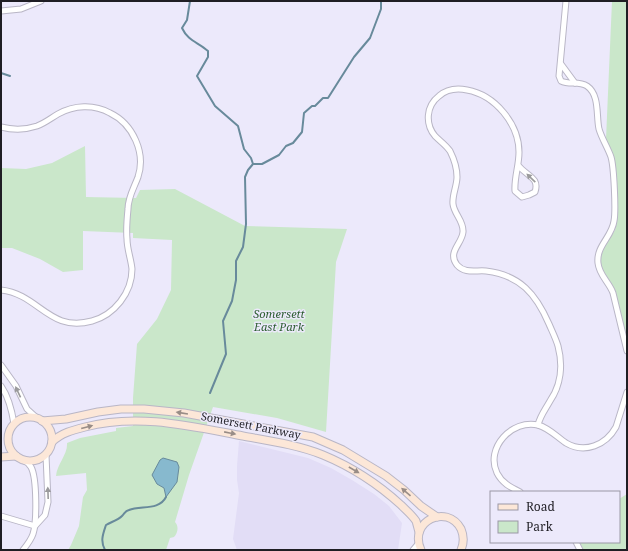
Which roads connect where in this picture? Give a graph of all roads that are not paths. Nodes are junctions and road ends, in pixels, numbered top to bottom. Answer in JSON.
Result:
{"nodes":[{"id":1,"x":42,"y":1,"type":"edge"},
{"id":2,"x":566,"y":1,"type":"edge"},
{"id":3,"x":1,"y":11,"type":"edge"},
{"id":4,"x":561,"y":64,"type":"junction"},
{"id":5,"x":574,"y":83,"type":"junction"},
{"id":6,"x":1,"y":126,"type":"edge"},
{"id":7,"x":518,"y":165,"type":"junction"},
{"id":8,"x":1,"y":290,"type":"edge"},
{"id":9,"x":627,"y":351,"type":"edge"},
{"id":10,"x":1,"y":365,"type":"edge"},
{"id":11,"x":1,"y":386,"type":"edge"},
{"id":12,"x":627,"y":392,"type":"edge"},
{"id":13,"x":40,"y":419,"type":"junction"},
{"id":14,"x":14,"y":424,"type":"junction"},
{"id":15,"x":538,"y":425,"type":"junction"},
{"id":16,"x":8,"y":435,"type":"junction"},
{"id":17,"x":1,"y":440,"type":"edge"},
{"id":18,"x":52,"y":442,"type":"junction"},
{"id":19,"x":46,"y":455,"type":"junction"},
{"id":20,"x":16,"y":456,"type":"junction"},
{"id":21,"x":1,"y":457,"type":"edge"},
{"id":22,"x":24,"y":461,"type":"junction"},
{"id":23,"x":518,"y":491,"type":"edge"},
{"id":24,"x":1,"y":516,"type":"edge"},
{"id":25,"x":437,"y":517,"type":"junction"},
{"id":26,"x":35,"y":526,"type":"junction"},
{"id":27,"x":419,"y":532,"type":"junction"},
{"id":28,"x":419,"y":547,"type":"edge"},
{"id":29,"x":462,"y":549,"type":"edge"},
{"id":30,"x":23,"y":550,"type":"edge"},
{"id":31,"x":413,"y":550,"type":"edge"}],
"edges":[{"from":1,"to":3,"type":"street"},
{"from":2,"to":4,"type":"street"},
{"from":4,"to":5,"type":"street"},
{"from":4,"to":5,"type":"street"},
{"from":5,"to":9,"type":"street"},
{"from":6,"to":8,"type":"street"},
{"from":7,"to":7,"type":"street","one_way":true},
{"from":7,"to":15,"type":"street"},
{"from":13,"to":10,"type":"street","one_way":true},
{"from":11,"to":14,"type":"street"},
{"from":12,"to":15,"type":"street"},
{"from":13,"to":14,"type":"main road"},
{"from":13,"to":18,"type":"main road"},
{"from":25,"to":13,"type":"main road","name":"Somersett Parkway","one_way":true},
{"from":14,"to":16,"type":"main road"},
{"from":15,"to":23,"type":"street"},
{"from":16,"to":17,"type":"main road"},
{"from":16,"to":20,"type":"main road"},
{"from":18,"to":19,"type":"main road"},
{"from":18,"to":27,"type":"main road","name":"Somersett Parkway","one_way":true},
{"from":19,"to":22,"type":"main road"},
{"from":26,"to":19,"type":"street","one_way":true},
{"from":20,"to":21,"type":"main road"},
{"from":20,"to":22,"type":"main road"},
{"from":22,"to":26,"type":"street"},
{"from":24,"to":26,"type":"street"},
{"from":25,"to":27,"type":"main road"},
{"from":25,"to":29,"type":"main road","name":"Somersett Parkway"},
{"from":26,"to":30,"type":"street"},
{"from":27,"to":28,"type":"main road"},
{"from":28,"to":31,"type":"street"}]}
